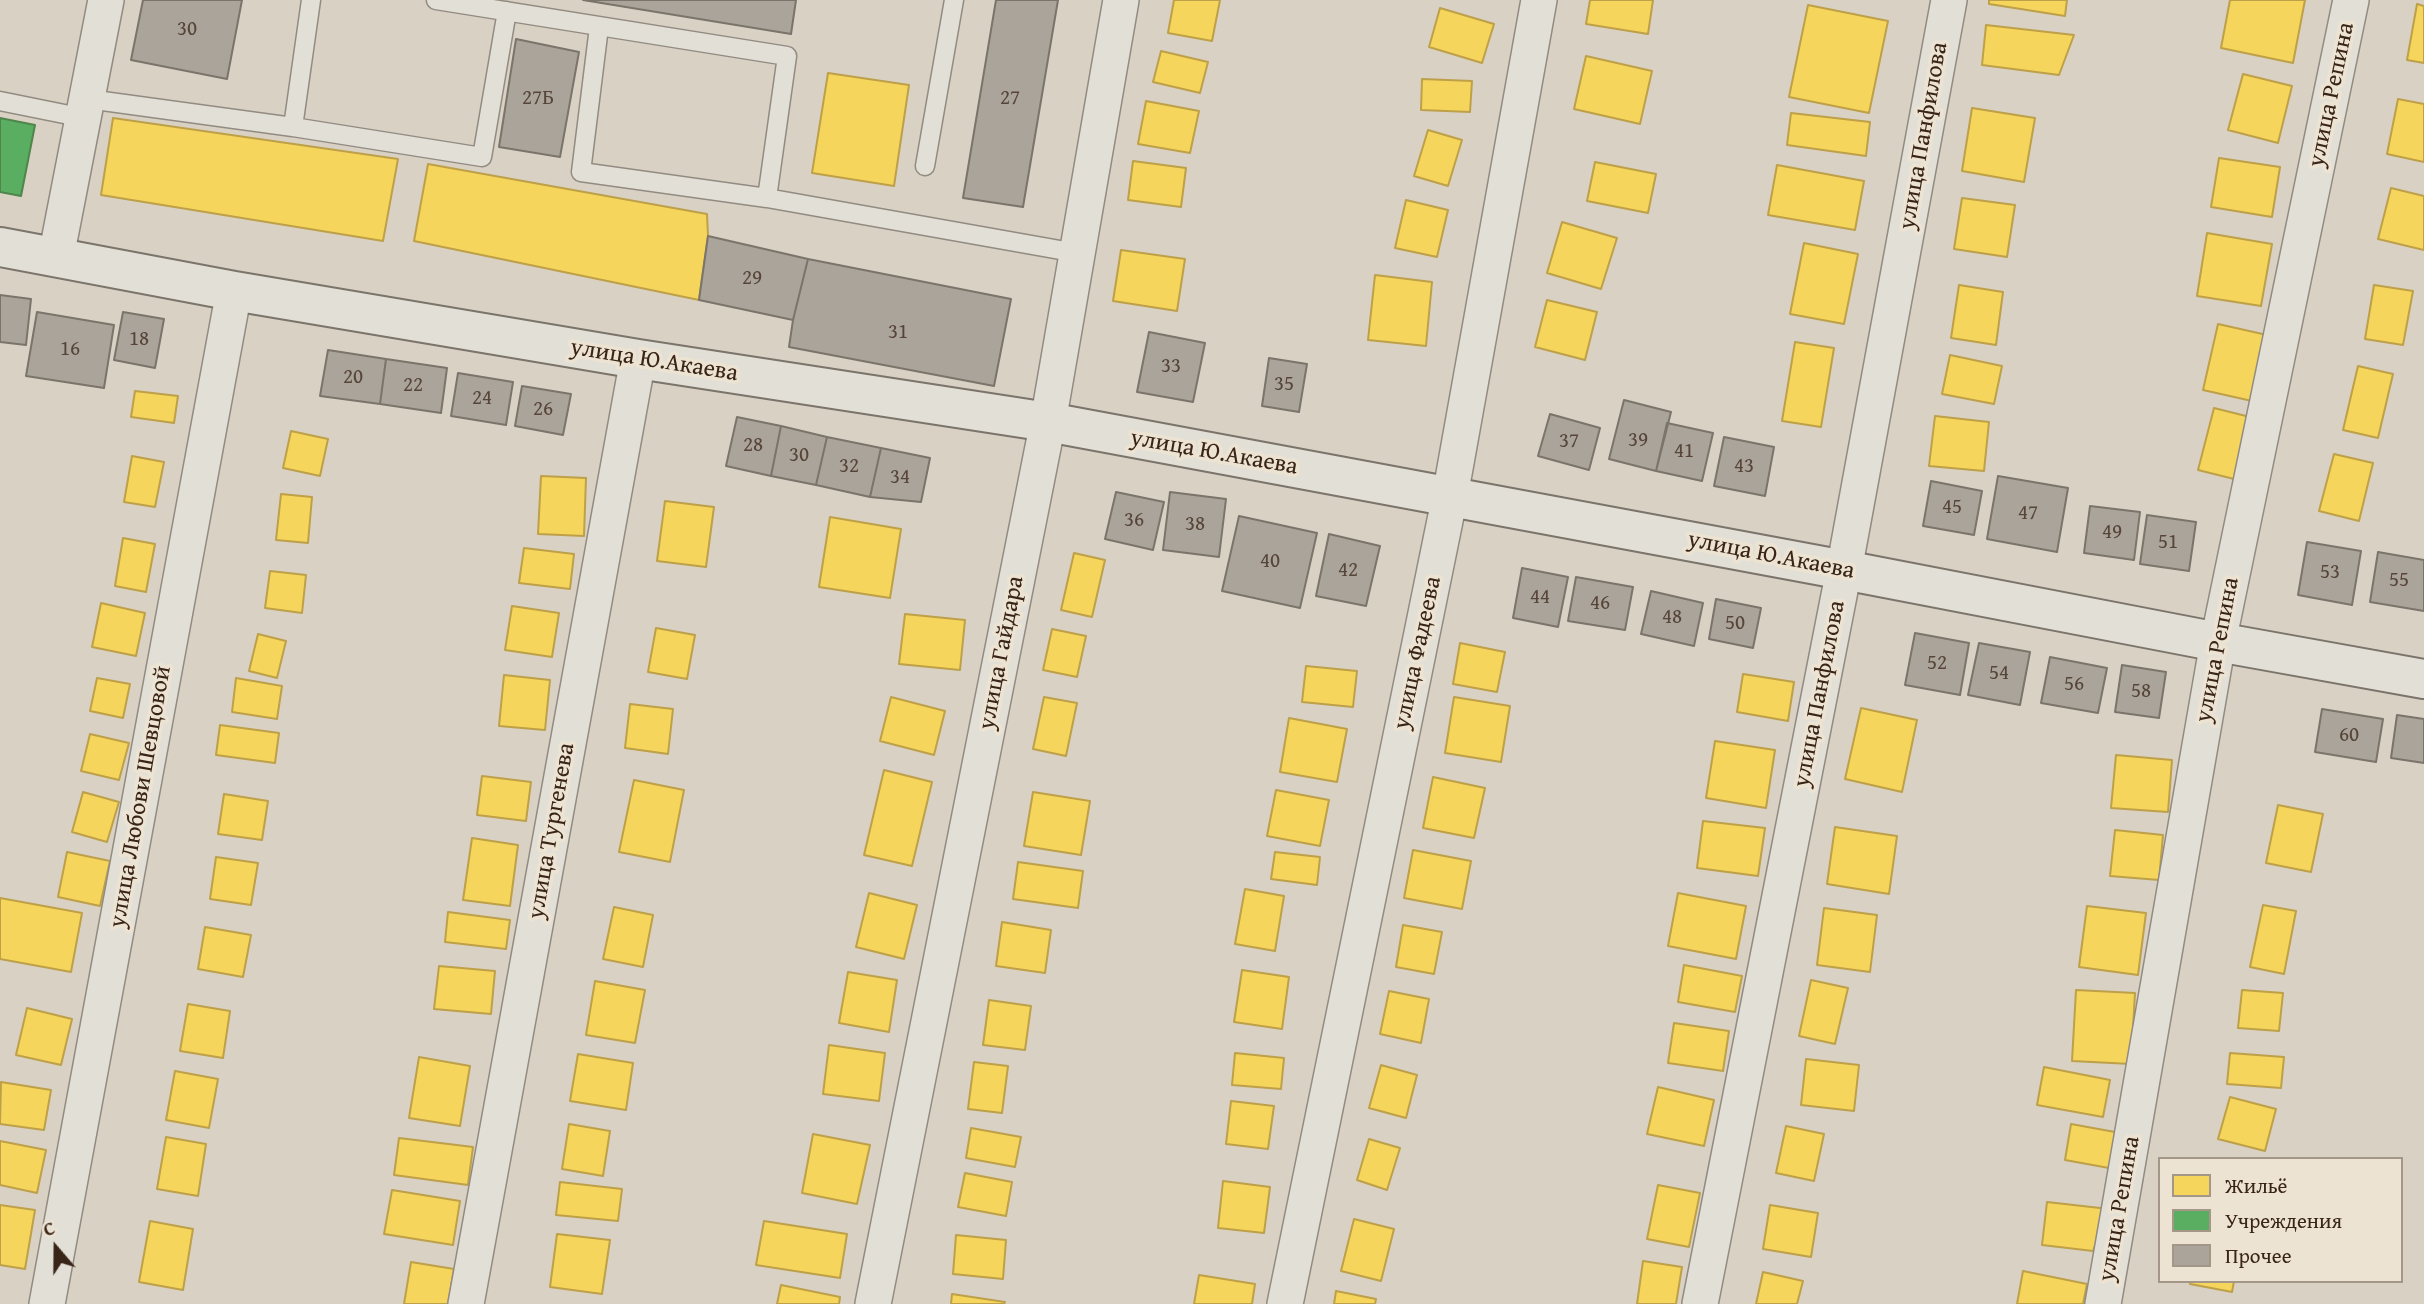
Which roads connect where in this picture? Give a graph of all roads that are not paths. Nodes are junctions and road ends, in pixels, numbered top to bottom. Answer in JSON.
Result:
{"nodes":[{"id":1,"x":106,"y":0,"type":"edge"},
{"id":2,"x":311,"y":0,"type":"edge"},
{"id":3,"x":436,"y":0,"type":"edge"},
{"id":4,"x":954,"y":0,"type":"edge"},
{"id":5,"x":1121,"y":0,"type":"edge"},
{"id":6,"x":1539,"y":0,"type":"edge"},
{"id":7,"x":1949,"y":0,"type":"edge"},
{"id":8,"x":2351,"y":0,"type":"edge"},
{"id":9,"x":507,"y":11,"type":"junction"},
{"id":10,"x":599,"y":27,"type":"junction"},
{"id":11,"x":0,"y":101,"type":"edge"},
{"id":12,"x":86,"y":108,"type":"junction"},
{"id":13,"x":293,"y":127,"type":"junction"},
{"id":14,"x":925,"y":166,"type":"dead end"},
{"id":15,"x":767,"y":198,"type":"junction"},
{"id":16,"x":0,"y":247,"type":"edge"},
{"id":17,"x":1077,"y":253,"type":"junction"},
{"id":18,"x":56,"y":257,"type":"junction"},
{"id":19,"x":234,"y":291,"type":"junction"},
{"id":20,"x":638,"y":359,"type":"junction"},
{"id":21,"x":1048,"y":422,"type":"junction"},
{"id":22,"x":1450,"y":496,"type":"junction"},
{"id":23,"x":1844,"y":570,"type":"junction"},
{"id":24,"x":2218,"y":642,"type":"junction"},
{"id":25,"x":2424,"y":679,"type":"edge"},
{"id":26,"x":47,"y":1304,"type":"edge"},
{"id":27,"x":466,"y":1304,"type":"edge"},
{"id":28,"x":873,"y":1304,"type":"edge"},
{"id":29,"x":1285,"y":1304,"type":"edge"},
{"id":30,"x":1700,"y":1304,"type":"edge"},
{"id":31,"x":2103,"y":1304,"type":"edge"}],
"edges":[{"from":1,"to":12,"type":"street"},
{"from":2,"to":13,"type":"lane"},
{"from":3,"to":9,"type":"lane"},
{"from":4,"to":14,"type":"lane"},
{"from":5,"to":17,"type":"street","name":"улица Гайдара"},
{"from":6,"to":22,"type":"street","name":"улица Фадеева"},
{"from":7,"to":23,"type":"street","name":"улица Панфилова"},
{"from":8,"to":24,"type":"street","name":"улица Репина"},
{"from":9,"to":10,"type":"lane"},
{"from":9,"to":13,"type":"lane"},
{"from":10,"to":15,"type":"lane"},
{"from":10,"to":15,"type":"lane"},
{"from":11,"to":12,"type":"lane"},
{"from":12,"to":13,"type":"lane"},
{"from":12,"to":18,"type":"street"},
{"from":15,"to":17,"type":"lane"},
{"from":16,"to":18,"type":"main road","name":"улица Ю.Акаева"},
{"from":17,"to":21,"type":"street","name":"улица Гайдара"},
{"from":18,"to":19,"type":"main road","name":"улица Ю.Акаева"},
{"from":19,"to":20,"type":"main road","name":"улица Ю.Акаева"},
{"from":19,"to":26,"type":"street","name":"улица Любови Шевцовой"},
{"from":20,"to":21,"type":"main road","name":"улица Ю.Акаева"},
{"from":20,"to":27,"type":"street","name":"улица Тургенева"},
{"from":21,"to":22,"type":"main road","name":"улица Ю.Акаева"},
{"from":21,"to":28,"type":"street","name":"улица Гайдара"},
{"from":22,"to":23,"type":"main road","name":"улица Ю.Акаева"},
{"from":22,"to":29,"type":"street","name":"улица Фадеева"},
{"from":23,"to":24,"type":"main road","name":"улица Ю.Акаева"},
{"from":23,"to":30,"type":"street","name":"улица Панфилова"},
{"from":24,"to":25,"type":"main road","name":"улица Ю.Акаева"},
{"from":24,"to":31,"type":"street","name":"улица Репина"}]}
